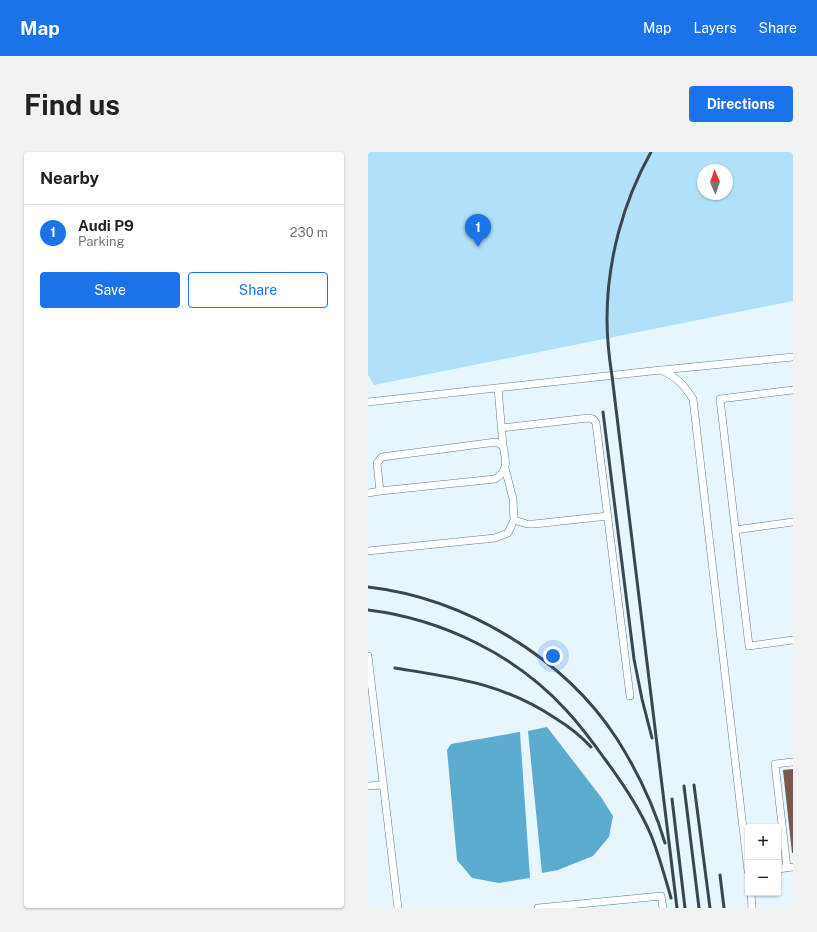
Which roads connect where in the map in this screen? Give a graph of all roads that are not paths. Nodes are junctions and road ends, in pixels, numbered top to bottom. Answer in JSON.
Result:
{"nodes":[{"id":1,"x":793,"y":356,"type":"edge"},
{"id":2,"x":661,"y":370,"type":"junction"},
{"id":3,"x":498,"y":388,"type":"junction"},
{"id":4,"x":793,"y":390,"type":"edge"},
{"id":5,"x":368,"y":402,"type":"edge"},
{"id":6,"x":501,"y":428,"type":"junction"},
{"id":7,"x":503,"y":446,"type":"junction"},
{"id":8,"x":505,"y":468,"type":"junction"},
{"id":9,"x":380,"y":491,"type":"junction"},
{"id":10,"x":368,"y":493,"type":"edge"},
{"id":11,"x":608,"y":516,"type":"junction"},
{"id":12,"x":514,"y":520,"type":"junction"},
{"id":13,"x":793,"y":522,"type":"edge"},
{"id":14,"x":735,"y":530,"type":"junction"},
{"id":15,"x":368,"y":552,"type":"edge"},
{"id":16,"x":793,"y":640,"type":"edge"},
{"id":17,"x":368,"y":656,"type":"edge"},
{"id":18,"x":630,"y":696,"type":"dead end"},
{"id":19,"x":793,"y":762,"type":"edge"},
{"id":20,"x":383,"y":785,"type":"junction"},
{"id":21,"x":368,"y":786,"type":"edge"},
{"id":22,"x":747,"y":860,"type":"edge"},
{"id":23,"x":790,"y":868,"type":"edge"},
{"id":24,"x":751,"y":896,"type":"edge"},
{"id":25,"x":398,"y":908,"type":"edge"},
{"id":26,"x":538,"y":908,"type":"edge"},
{"id":27,"x":663,"y":908,"type":"edge"},
{"id":28,"x":752,"y":908,"type":"edge"}],
"edges":[{"from":1,"to":2,"type":"lane"},
{"from":2,"to":3,"type":"lane"},
{"from":2,"to":22,"type":"lane"},
{"from":3,"to":5,"type":"lane"},
{"from":3,"to":6,"type":"lane"},
{"from":4,"to":14,"type":"lane"},
{"from":6,"to":7,"type":"lane"},
{"from":6,"to":11,"type":"lane"},
{"from":7,"to":8,"type":"lane"},
{"from":7,"to":9,"type":"lane"},
{"from":8,"to":9,"type":"lane"},
{"from":8,"to":12,"type":"lane"},
{"from":9,"to":10,"type":"lane"},
{"from":11,"to":12,"type":"lane"},
{"from":11,"to":18,"type":"lane"},
{"from":12,"to":15,"type":"lane"},
{"from":13,"to":14,"type":"lane"},
{"from":14,"to":16,"type":"lane"},
{"from":17,"to":20,"type":"lane"},
{"from":19,"to":23,"type":"lane"},
{"from":20,"to":21,"type":"lane"},
{"from":20,"to":25,"type":"lane"},
{"from":24,"to":28,"type":"lane"},
{"from":26,"to":27,"type":"lane"}]}
